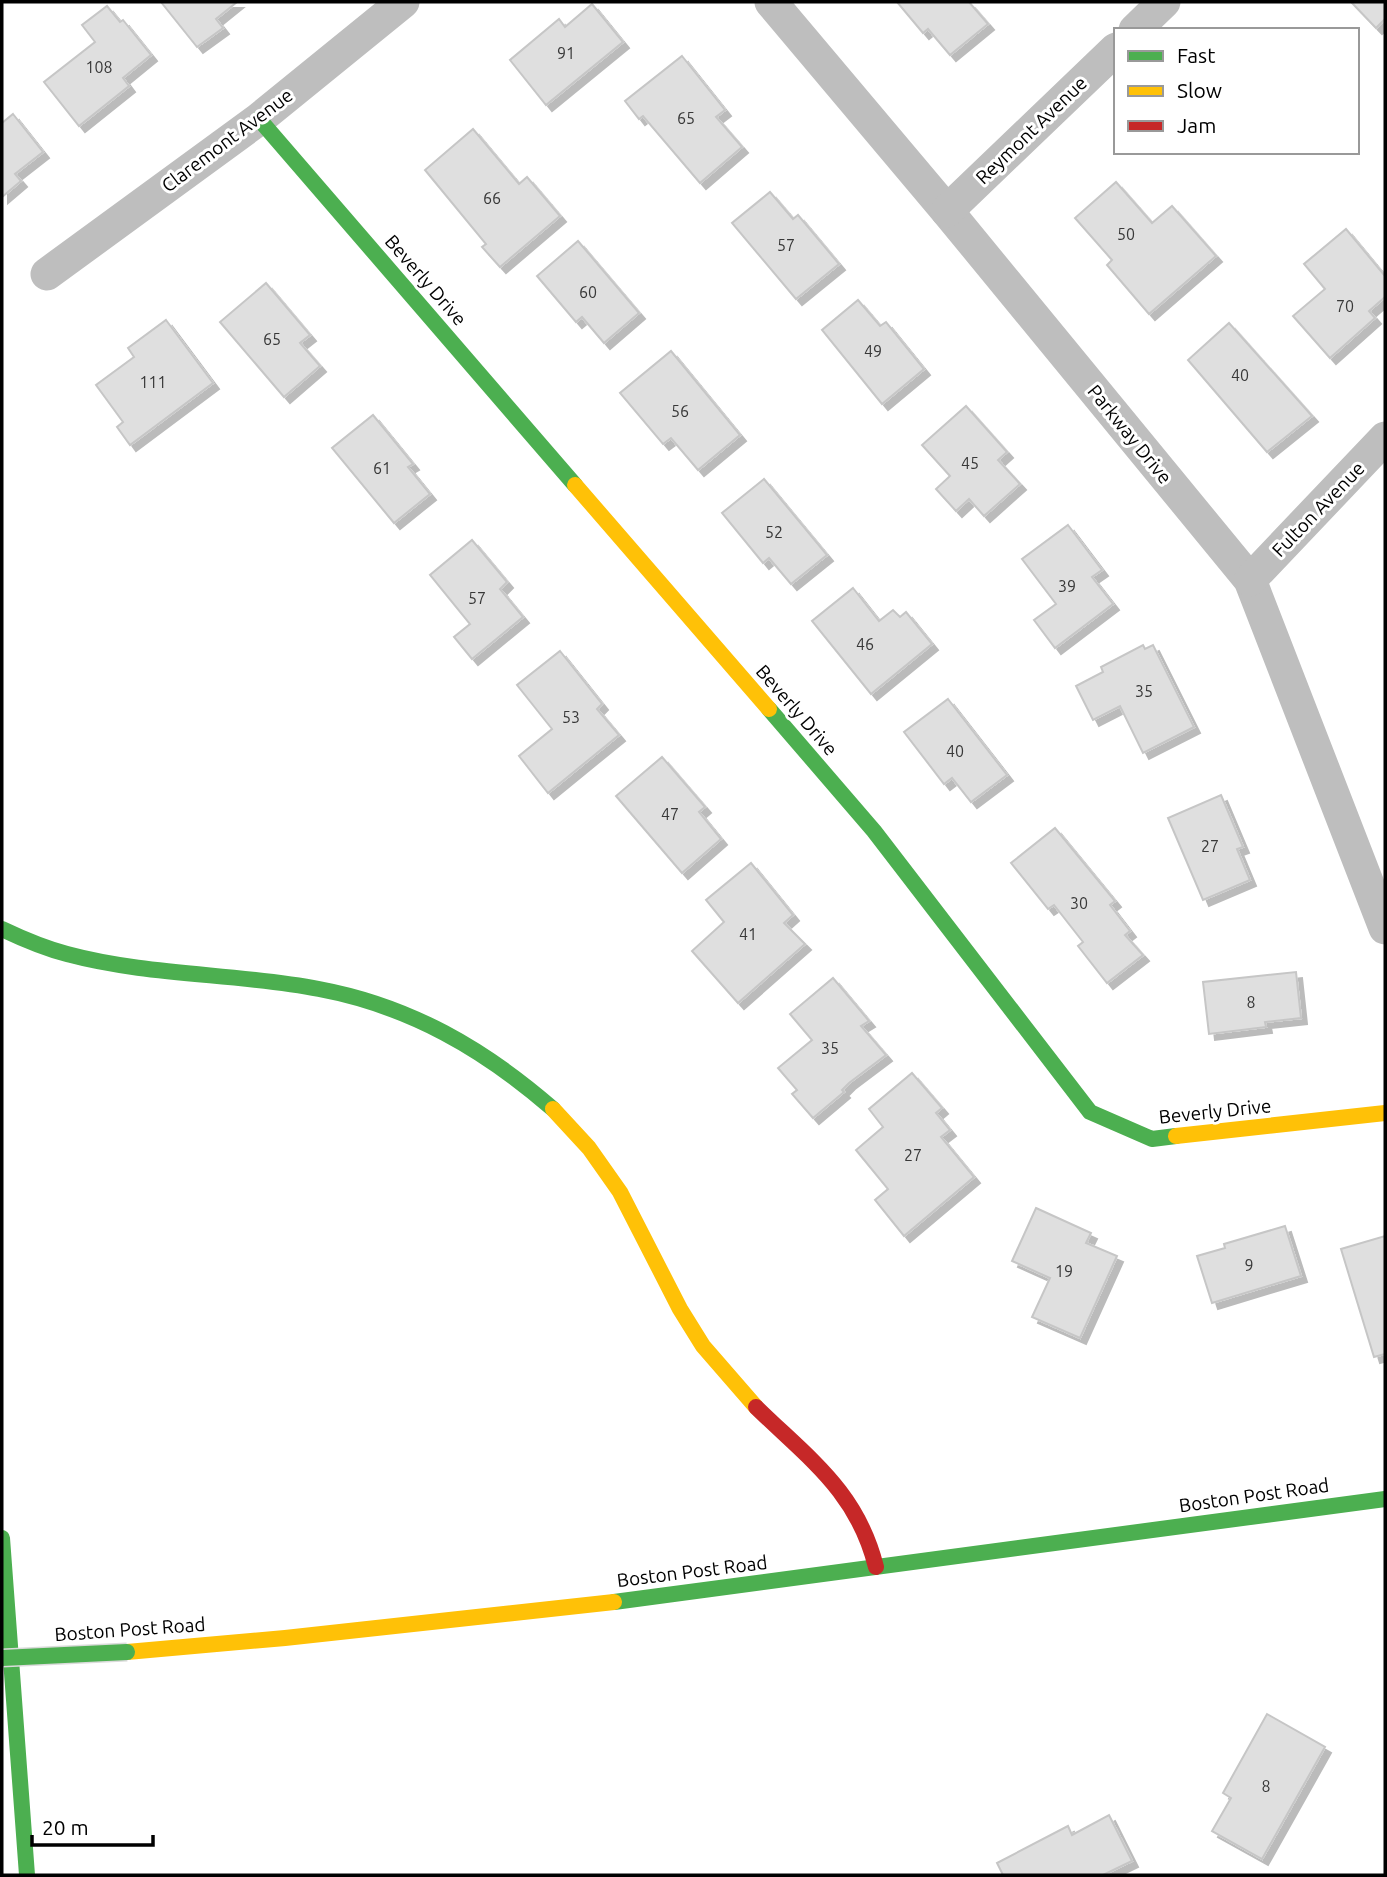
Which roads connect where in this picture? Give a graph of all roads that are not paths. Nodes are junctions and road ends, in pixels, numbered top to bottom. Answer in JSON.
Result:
{"nodes":[{"id":1,"x":403,"y":2,"type":"edge"},
{"id":2,"x":771,"y":2,"type":"edge"},
{"id":3,"x":1164,"y":2,"type":"edge"},
{"id":4,"x":1137,"y":28,"type":"edge"},
{"id":5,"x":1114,"y":50,"type":"edge"},
{"id":6,"x":259,"y":119,"type":"junction"},
{"id":7,"x":947,"y":211,"type":"junction"},
{"id":8,"x":47,"y":274,"type":"dead end"},
{"id":9,"x":1385,"y":438,"type":"edge"},
{"id":10,"x":1250,"y":580,"type":"junction"},
{"id":11,"x":1385,"y":928,"type":"edge"},
{"id":12,"x":2,"y":929,"type":"edge"},
{"id":13,"x":1385,"y":1113,"type":"edge"},
{"id":14,"x":1385,"y":1499,"type":"edge"},
{"id":15,"x":2,"y":1538,"type":"edge"},
{"id":16,"x":876,"y":1567,"type":"junction"},
{"id":17,"x":2,"y":1658,"type":"edge"},
{"id":18,"x":27,"y":1875,"type":"edge"}],
"edges":[{"from":1,"to":6,"type":"street","name":"Claremont Avenue"},
{"from":2,"to":7,"type":"street","name":"Parkway Drive"},
{"from":3,"to":4,"type":"street"},
{"from":5,"to":7,"type":"street","name":"Reymont Avenue"},
{"from":6,"to":8,"type":"street","name":"Claremont Avenue"},
{"from":6,"to":13,"type":"main road","name":"Beverly Drive"},
{"from":7,"to":10,"type":"street","name":"Parkway Drive"},
{"from":9,"to":10,"type":"street","name":"Fulton Avenue"},
{"from":10,"to":11,"type":"street","name":"Parkway Drive"},
{"from":12,"to":16,"type":"main road"},
{"from":14,"to":16,"type":"main road","name":"Boston Post Road"},
{"from":15,"to":18,"type":"main road"},
{"from":16,"to":17,"type":"main road","name":"Boston Post Road","bridge":true}]}
